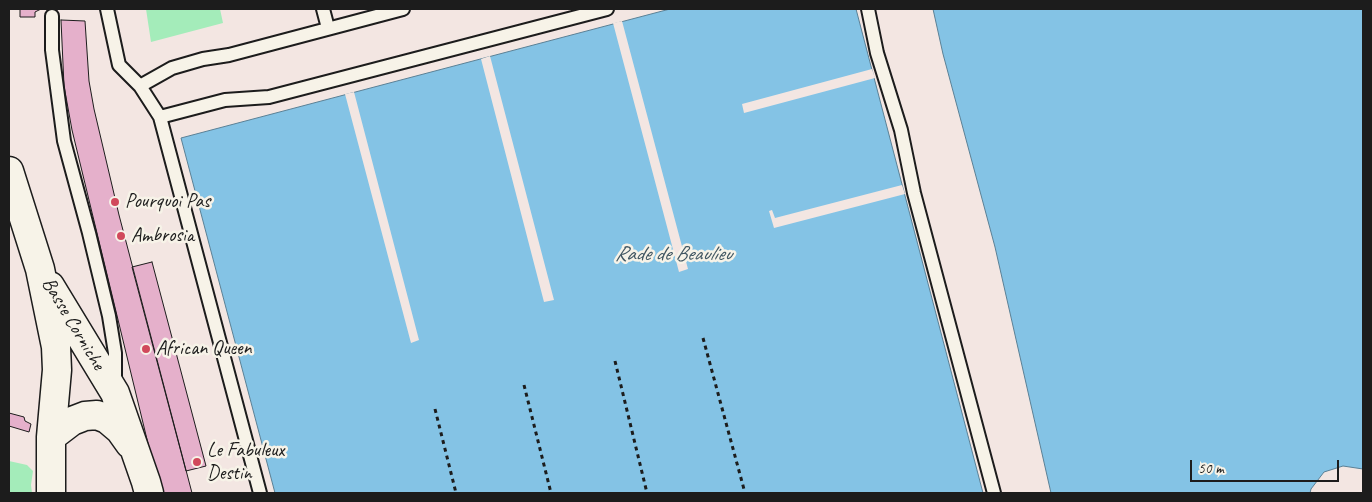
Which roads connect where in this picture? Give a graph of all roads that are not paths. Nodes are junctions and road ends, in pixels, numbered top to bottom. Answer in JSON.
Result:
{"nodes":[{"id":1,"x":107,"y":9,"type":"edge"},
{"id":2,"x":323,"y":9,"type":"edge"},
{"id":3,"x":402,"y":9,"type":"edge"},
{"id":4,"x":606,"y":9,"type":"edge"},
{"id":5,"x":868,"y":9,"type":"edge"},
{"id":6,"x":52,"y":16,"type":"dead end"},
{"id":7,"x":328,"y":28,"type":"junction"},
{"id":8,"x":140,"y":86,"type":"junction"},
{"id":9,"x":160,"y":117,"type":"junction"},
{"id":10,"x":9,"y":172,"type":"edge"},
{"id":11,"x":40,"y":270,"type":"junction"},
{"id":12,"x":115,"y":393,"type":"junction"},
{"id":13,"x":51,"y":437,"type":"junction"},
{"id":14,"x":135,"y":451,"type":"junction"},
{"id":15,"x":51,"y":493,"type":"edge"},
{"id":16,"x":148,"y":493,"type":"edge"},
{"id":17,"x":260,"y":493,"type":"edge"},
{"id":18,"x":994,"y":493,"type":"edge"}],
"edges":[{"from":1,"to":8,"type":"lane"},
{"from":2,"to":7,"type":"lane"},
{"from":3,"to":7,"type":"lane"},
{"from":4,"to":9,"type":"lane"},
{"from":5,"to":18,"type":"lane"},
{"from":6,"to":12,"type":"lane"},
{"from":7,"to":8,"type":"lane"},
{"from":8,"to":9,"type":"lane"},
{"from":9,"to":17,"type":"lane"},
{"from":10,"to":11,"type":"main road"},
{"from":11,"to":12,"type":"main road","name":"Basse Corniche"},
{"from":11,"to":13,"type":"main road","name":"Basse Corniche"},
{"from":12,"to":14,"type":"main road","name":"Basse Corniche"},
{"from":13,"to":14,"type":"main road","name":"Basse Corniche"},
{"from":13,"to":15,"type":"main road","name":"Basse Corniche"},
{"from":14,"to":16,"type":"main road","name":"Basse Corniche"}]}
